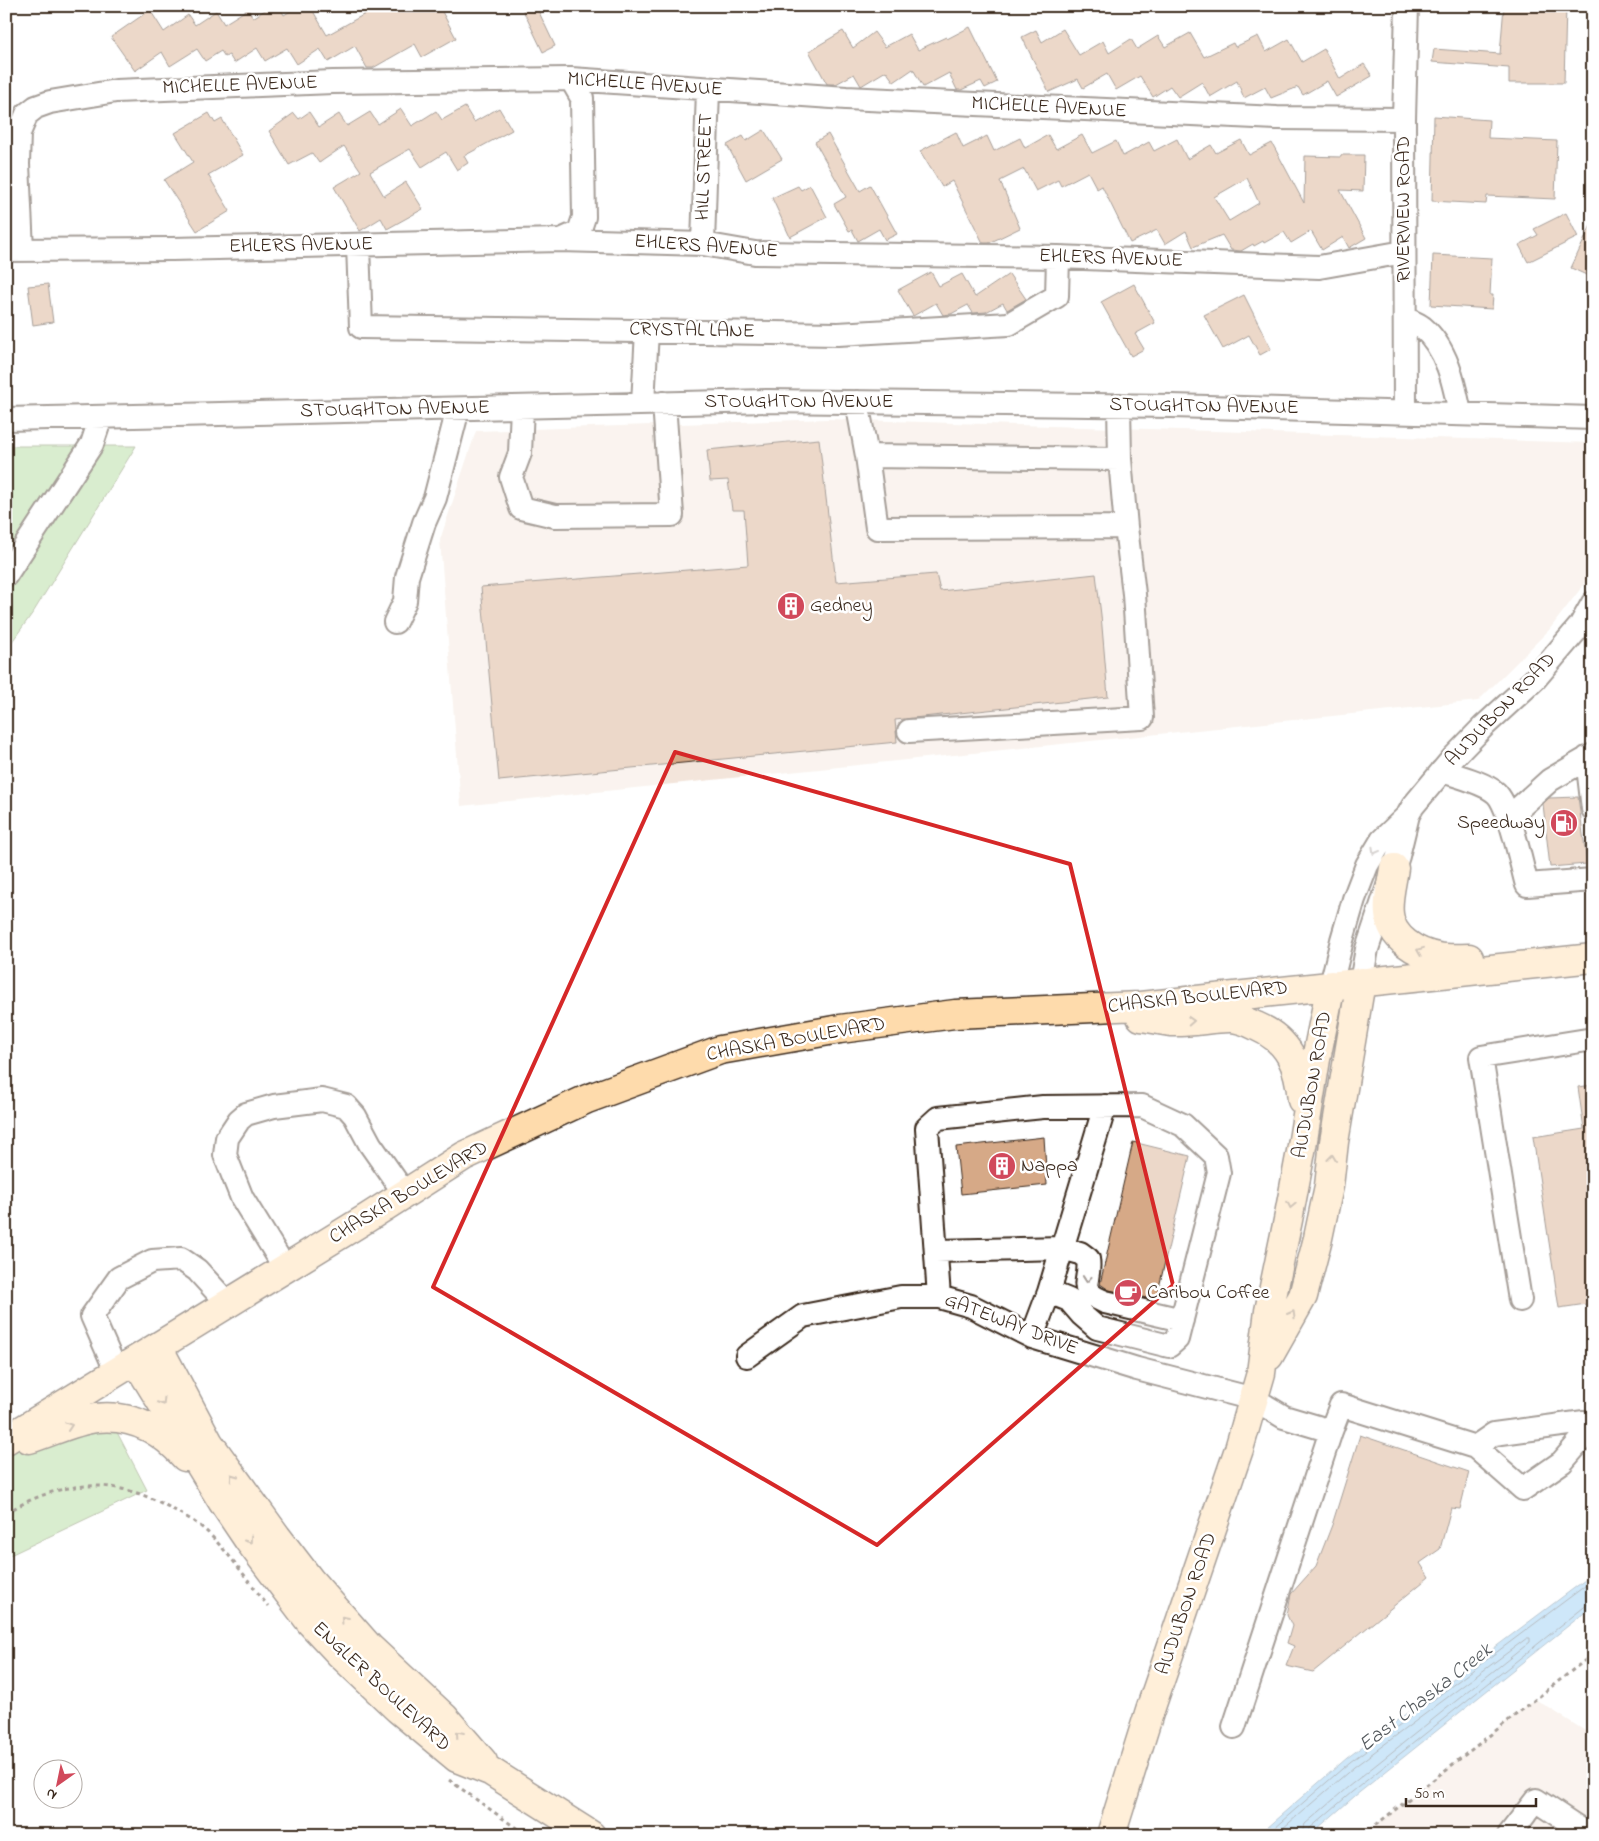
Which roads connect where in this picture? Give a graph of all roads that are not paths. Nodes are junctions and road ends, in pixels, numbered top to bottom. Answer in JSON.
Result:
{"nodes":[{"id":1,"x":1407,"y":6,"type":"edge"},
{"id":2,"x":572,"y":79,"type":"junction"},
{"id":3,"x":708,"y":89,"type":"junction"},
{"id":4,"x":1404,"y":119,"type":"junction"},
{"id":5,"x":561,"y":240,"type":"junction"},
{"id":6,"x":703,"y":244,"type":"junction"},
{"id":7,"x":358,"y":245,"type":"junction"},
{"id":8,"x":14,"y":250,"type":"edge"},
{"id":9,"x":1404,"y":252,"type":"junction"},
{"id":10,"x":1058,"y":257,"type":"junction"},
{"id":11,"x":1404,"y":318,"type":"junction"},
{"id":12,"x":647,"y":331,"type":"junction"},
{"id":13,"x":857,"y":402,"type":"junction"},
{"id":14,"x":654,"y":403,"type":"junction"},
{"id":15,"x":1119,"y":405,"type":"junction"},
{"id":16,"x":522,"y":407,"type":"junction"},
{"id":17,"x":458,"y":409,"type":"junction"},
{"id":18,"x":1404,"y":411,"type":"junction"},
{"id":19,"x":1460,"y":413,"type":"junction"},
{"id":20,"x":101,"y":417,"type":"junction"},
{"id":21,"x":1593,"y":418,"type":"edge"},
{"id":22,"x":6,"y":419,"type":"edge"},
{"id":23,"x":867,"y":456,"type":"junction"},
{"id":24,"x":1120,"y":459,"type":"junction"},
{"id":25,"x":1126,"y":527,"type":"junction"},
{"id":26,"x":6,"y":575,"type":"edge"},
{"id":27,"x":1593,"y":603,"type":"edge"},
{"id":28,"x":395,"y":622,"type":"dead end"},
{"id":29,"x":1586,"y":631,"type":"edge"},
{"id":30,"x":908,"y":731,"type":"dead end"},
{"id":31,"x":1590,"y":756,"type":"edge"},
{"id":32,"x":1442,"y":771,"type":"junction"},
{"id":33,"x":1593,"y":809,"type":"edge"},
{"id":34,"x":1408,"y":816,"type":"junction"},
{"id":35,"x":1508,"y":818,"type":"junction"},
{"id":36,"x":1394,"y":868,"type":"junction"},
{"id":37,"x":1593,"y":880,"type":"edge"},
{"id":38,"x":1593,"y":958,"type":"edge"},
{"id":39,"x":1555,"y":961,"type":"junction"},
{"id":40,"x":1361,"y":982,"type":"junction"},
{"id":41,"x":1331,"y":985,"type":"junction"},
{"id":42,"x":1090,"y":1008,"type":"junction"},
{"id":43,"x":1593,"y":1039,"type":"edge"},
{"id":44,"x":1105,"y":1106,"type":"junction"},
{"id":45,"x":1304,"y":1128,"type":"junction"},
{"id":46,"x":405,"y":1194,"type":"junction"},
{"id":47,"x":1062,"y":1248,"type":"junction"},
{"id":48,"x":936,"y":1251,"type":"junction"},
{"id":49,"x":285,"y":1268,"type":"junction"},
{"id":50,"x":1048,"y":1292,"type":"junction"},
{"id":51,"x":939,"y":1297,"type":"junction"},
{"id":52,"x":1520,"y":1300,"type":"dead end"},
{"id":53,"x":228,"y":1304,"type":"junction"},
{"id":54,"x":1182,"y":1320,"type":"junction"},
{"id":55,"x":1032,"y":1337,"type":"junction"},
{"id":56,"x":747,"y":1356,"type":"dead end"},
{"id":57,"x":137,"y":1360,"type":"junction"},
{"id":58,"x":1261,"y":1373,"type":"junction"},
{"id":59,"x":1254,"y":1400,"type":"junction"},
{"id":60,"x":1331,"y":1431,"type":"junction"},
{"id":61,"x":6,"y":1440,"type":"edge"},
{"id":62,"x":6,"y":1446,"type":"edge"},
{"id":63,"x":1475,"y":1448,"type":"dead end"},
{"id":64,"x":222,"y":1501,"type":"junction"},
{"id":65,"x":1234,"y":1727,"type":"dead end"},
{"id":66,"x":490,"y":1771,"type":"junction"},
{"id":67,"x":591,"y":1835,"type":"edge"},
{"id":68,"x":1111,"y":1835,"type":"edge"},
{"id":69,"x":1509,"y":1835,"type":"edge"},
{"id":70,"x":1590,"y":1835,"type":"edge"}],
"edges":[{"from":1,"to":4,"type":"street","name":"RIVERVIEW ROAD"},
{"from":2,"to":3,"type":"street","name":"MICHELLE AVENUE"},
{"from":2,"to":5,"type":"street"},
{"from":2,"to":8,"type":"street","name":"MICHELLE AVENUE"},
{"from":3,"to":4,"type":"street","name":"MICHELLE AVENUE"},
{"from":3,"to":6,"type":"street","name":"HILL STREET"},
{"from":4,"to":9,"type":"street","name":"RIVERVIEW ROAD"},
{"from":5,"to":6,"type":"street","name":"EHLERS AVENUE"},
{"from":5,"to":7,"type":"street","name":"EHLERS AVENUE"},
{"from":6,"to":10,"type":"street","name":"EHLERS AVENUE"},
{"from":7,"to":8,"type":"street","name":"EHLERS AVENUE"},
{"from":7,"to":12,"type":"street","name":"CRYSTAL LANE"},
{"from":9,"to":10,"type":"street","name":"EHLERS AVENUE"},
{"from":9,"to":11,"type":"street","name":"RIVERVIEW ROAD"},
{"from":10,"to":12,"type":"street","name":"CRYSTAL LANE"},
{"from":11,"to":18,"type":"street","name":"RIVERVIEW ROAD"},
{"from":11,"to":19,"type":"street"},
{"from":12,"to":14,"type":"street"},
{"from":13,"to":14,"type":"street","name":"STOUGHTON AVENUE"},
{"from":13,"to":15,"type":"street","name":"STOUGHTON AVENUE"},
{"from":13,"to":23,"type":"street"},
{"from":14,"to":16,"type":"street","name":"STOUGHTON AVENUE"},
{"from":14,"to":16,"type":"street"},
{"from":15,"to":18,"type":"street","name":"STOUGHTON AVENUE"},
{"from":15,"to":24,"type":"street"},
{"from":16,"to":17,"type":"street","name":"STOUGHTON AVENUE"},
{"from":17,"to":20,"type":"street","name":"STOUGHTON AVENUE"},
{"from":17,"to":28,"type":"street"},
{"from":18,"to":19,"type":"street","name":"STOUGHTON AVENUE"},
{"from":19,"to":21,"type":"street","name":"STOUGHTON AVENUE"},
{"from":20,"to":22,"type":"street","name":"STOUGHTON AVENUE"},
{"from":20,"to":26,"type":"street"},
{"from":23,"to":24,"type":"street"},
{"from":23,"to":25,"type":"street"},
{"from":24,"to":25,"type":"street"},
{"from":25,"to":30,"type":"street"},
{"from":27,"to":29,"type":"street","name":"AUDUBON ROAD"},
{"from":29,"to":32,"type":"street","name":"AUDUBON ROAD"},
{"from":31,"to":33,"type":"street"},
{"from":31,"to":35,"type":"street"},
{"from":32,"to":34,"type":"street","name":"AUDUBON ROAD"},
{"from":32,"to":35,"type":"street"},
{"from":34,"to":36,"type":"street","name":"AUDUBON ROAD"},
{"from":34,"to":41,"type":"street","name":"AUDUBON ROAD","one_way":true},
{"from":35,"to":37,"type":"street"},
{"from":39,"to":36,"type":"main road","one_way":true},
{"from":36,"to":40,"type":"street","name":"AUDUBON ROAD"},
{"from":38,"to":39,"type":"main road","name":"CHASKA BOULEVARD"},
{"from":39,"to":40,"type":"main road","name":"CHASKA BOULEVARD"},
{"from":40,"to":41,"type":"main road","name":"CHASKA BOULEVARD"},
{"from":58,"to":40,"type":"main road","name":"AUDUBON ROAD","one_way":true},
{"from":41,"to":42,"type":"main road","name":"CHASKA BOULEVARD"},
{"from":41,"to":45,"type":"main road","name":"AUDUBON ROAD"},
{"from":42,"to":45,"type":"main road","one_way":true},
{"from":42,"to":46,"type":"main road","name":"CHASKA BOULEVARD"},
{"from":43,"to":52,"type":"street"},
{"from":44,"to":47,"type":"street"},
{"from":44,"to":48,"type":"street"},
{"from":44,"to":54,"type":"street"},
{"from":45,"to":58,"type":"main road","name":"AUDUBON ROAD","one_way":true},
{"from":46,"to":49,"type":"main road","name":"CHASKA BOULEVARD"},
{"from":46,"to":49,"type":"street"},
{"from":47,"to":48,"type":"street"},
{"from":47,"to":50,"type":"street"},
{"from":47,"to":54,"type":"street","one_way":true},
{"from":48,"to":51,"type":"street"},
{"from":49,"to":53,"type":"main road","name":"CHASKA BOULEVARD"},
{"from":50,"to":54,"type":"street"},
{"from":50,"to":55,"type":"street"},
{"from":51,"to":55,"type":"street","name":"GATEWAY DRIVE"},
{"from":51,"to":56,"type":"street","name":"GATEWAY DRIVE"},
{"from":53,"to":57,"type":"main road","name":"CHASKA BOULEVARD"},
{"from":53,"to":57,"type":"street"},
{"from":55,"to":59,"type":"street","name":"GATEWAY DRIVE"},
{"from":57,"to":61,"type":"main road","name":"CHASKA BOULEVARD"},
{"from":57,"to":64,"type":"main road","name":"ENGLER BOULEVARD","one_way":true},
{"from":66,"to":57,"type":"main road","one_way":true},
{"from":58,"to":59,"type":"main road","name":"AUDUBON ROAD"},
{"from":59,"to":60,"type":"street","name":"GATEWAY DRIVE"},
{"from":59,"to":68,"type":"main road","name":"AUDUBON ROAD"},
{"from":60,"to":63,"type":"street"},
{"from":60,"to":65,"type":"street"},
{"from":62,"to":64,"type":"main road","one_way":true},
{"from":64,"to":66,"type":"main road","name":"ENGLER BOULEVARD","one_way":true},
{"from":66,"to":67,"type":"main road","name":"ENGLER BOULEVARD"},
{"from":69,"to":70,"type":"street"}]}
